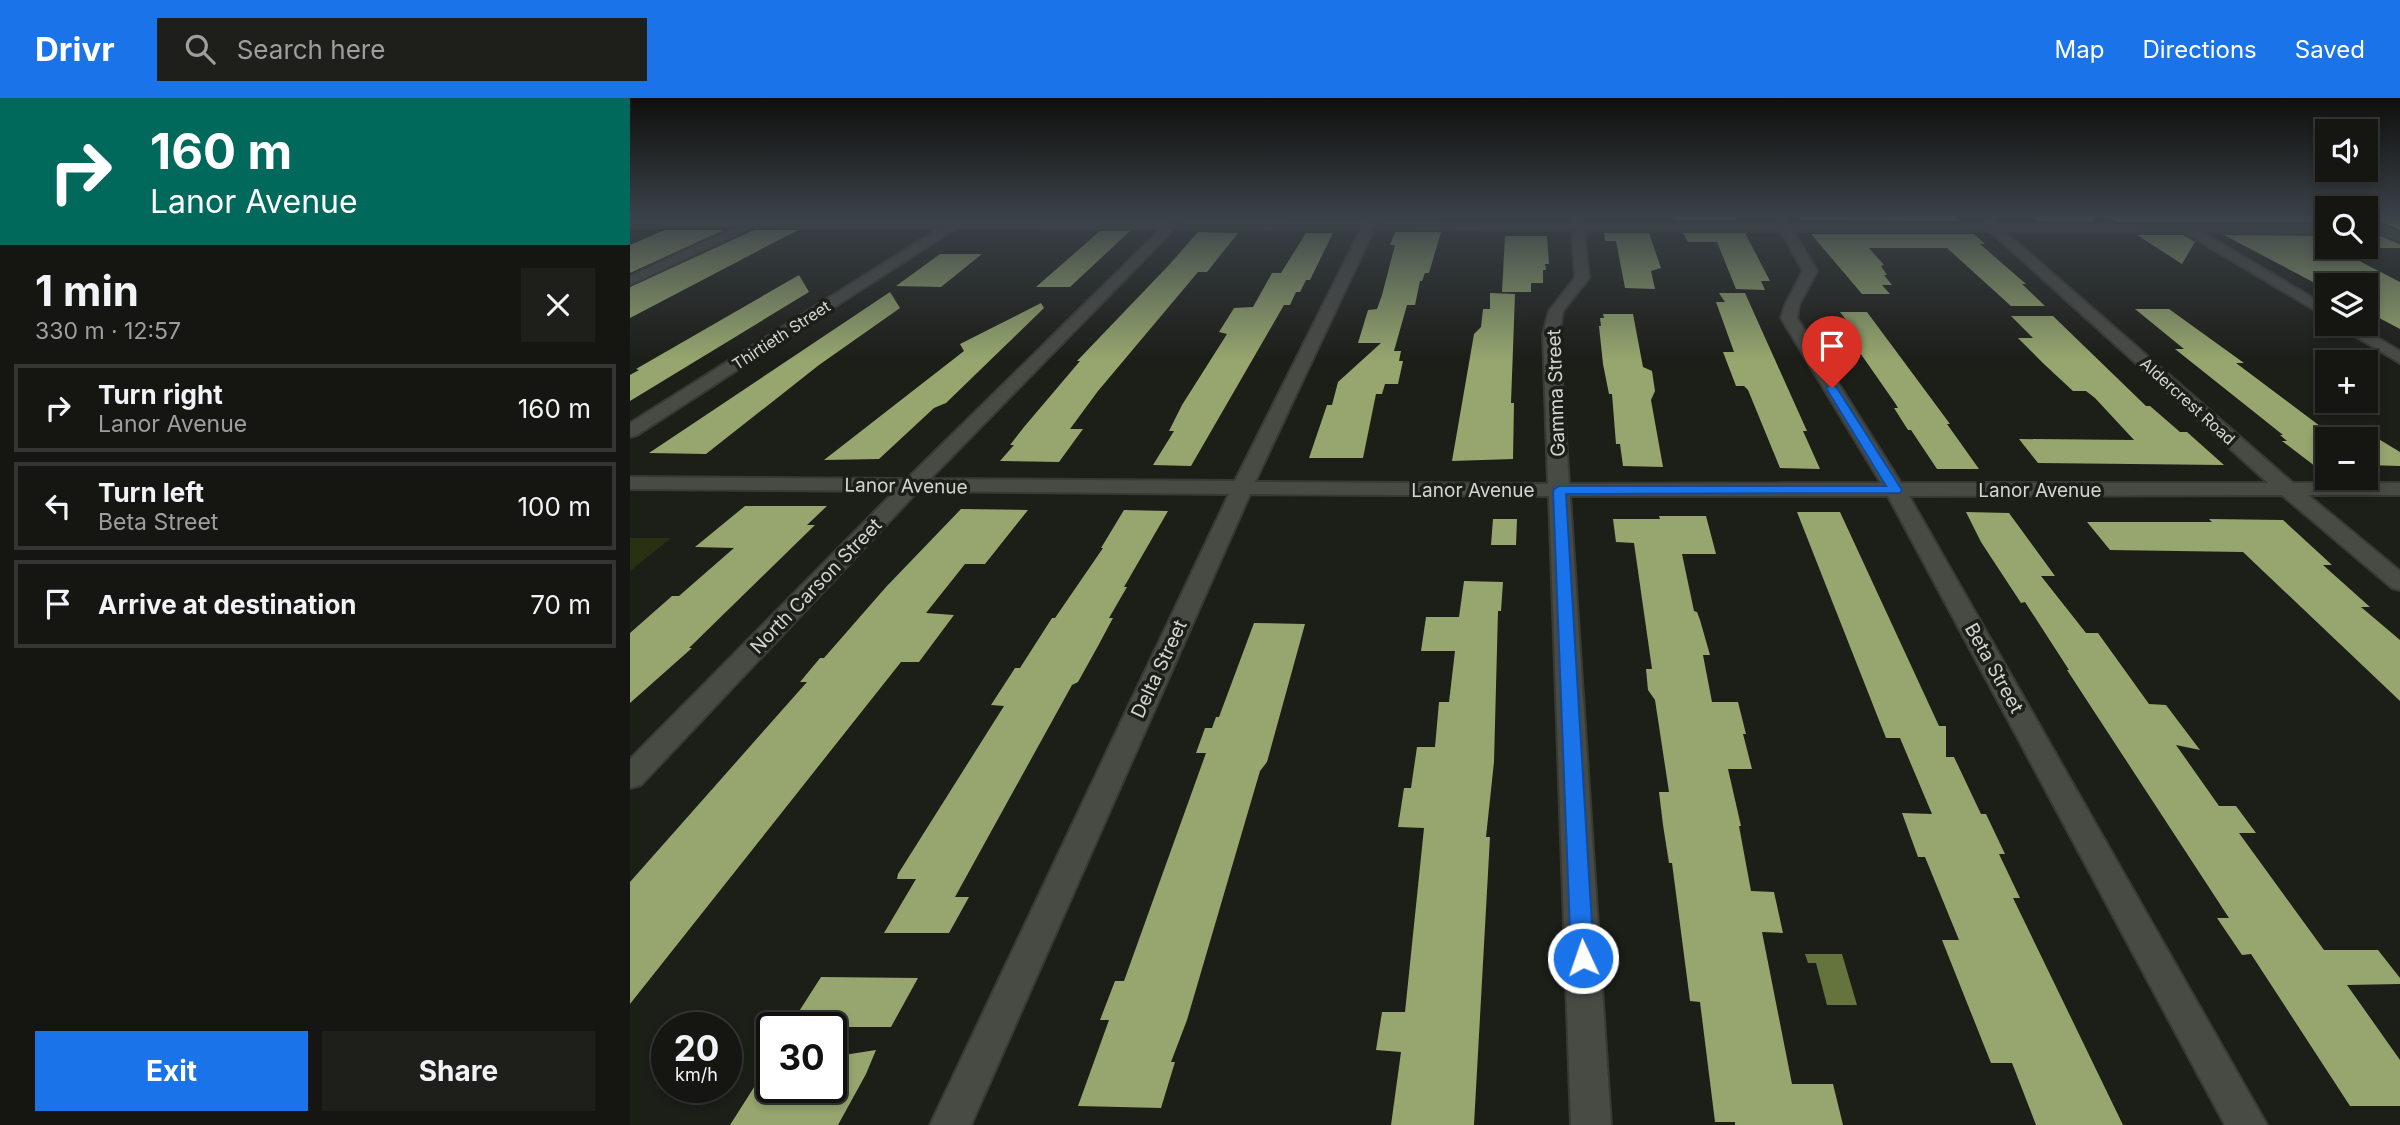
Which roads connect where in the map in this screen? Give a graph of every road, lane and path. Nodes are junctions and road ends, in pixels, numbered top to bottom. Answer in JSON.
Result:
{"nodes":[{"id":1,"x":665,"y":264,"type":"edge"},
{"id":2,"x":891,"y":264,"type":"edge"},
{"id":3,"x":1132,"y":264,"type":"edge"},
{"id":4,"x":1351,"y":264,"type":"edge"},
{"id":5,"x":1581,"y":264,"type":"edge"},
{"id":6,"x":1806,"y":264,"type":"edge"},
{"id":7,"x":2034,"y":264,"type":"edge"},
{"id":8,"x":2246,"y":264,"type":"edge"},
{"id":9,"x":630,"y":271,"type":"edge"},
{"id":10,"x":650,"y":271,"type":"junction"},
{"id":11,"x":630,"y":281,"type":"edge"},
{"id":12,"x":2315,"y":306,"type":"edge"},
{"id":13,"x":2363,"y":336,"type":"edge"},
{"id":14,"x":2400,"y":358,"type":"edge"},
{"id":15,"x":630,"y":431,"type":"edge"},
{"id":16,"x":630,"y":483,"type":"edge"},
{"id":17,"x":914,"y":486,"type":"junction"},
{"id":18,"x":1244,"y":489,"type":"junction"},
{"id":19,"x":2400,"y":489,"type":"edge"},
{"id":20,"x":1559,"y":490,"type":"junction"},
{"id":21,"x":1895,"y":490,"type":"junction"},
{"id":22,"x":2288,"y":490,"type":"junction"},
{"id":23,"x":2400,"y":583,"type":"edge"},
{"id":24,"x":630,"y":777,"type":"edge"},
{"id":25,"x":950,"y":1125,"type":"edge"},
{"id":26,"x":1591,"y":1125,"type":"edge"},
{"id":27,"x":2247,"y":1125,"type":"edge"}],
"edges":[{"from":1,"to":10,"type":"street"},
{"from":2,"to":15,"type":"street","name":"Thirtieth Street"},
{"from":3,"to":17,"type":"street","name":"North Carson Street"},
{"from":4,"to":18,"type":"street","name":"Delta Street"},
{"from":5,"to":20,"type":"street","name":"Gamma Street"},
{"from":6,"to":21,"type":"street","name":"Beta Street"},
{"from":7,"to":22,"type":"street","name":"Aldercrest Road"},
{"from":8,"to":12,"type":"street"},
{"from":9,"to":10,"type":"street"},
{"from":10,"to":11,"type":"street"},
{"from":13,"to":14,"type":"street"},
{"from":16,"to":17,"type":"street","name":"Lanor Avenue"},
{"from":17,"to":18,"type":"street","name":"Lanor Avenue"},
{"from":17,"to":24,"type":"street","name":"North Carson Street"},
{"from":18,"to":20,"type":"street","name":"Lanor Avenue"},
{"from":18,"to":25,"type":"street","name":"Delta Street"},
{"from":19,"to":22,"type":"street","name":"Lanor Avenue"},
{"from":20,"to":21,"type":"street","name":"Lanor Avenue"},
{"from":20,"to":26,"type":"street","name":"Gamma Street"},
{"from":21,"to":22,"type":"street","name":"Lanor Avenue"},
{"from":21,"to":27,"type":"street","name":"Beta Street"},
{"from":22,"to":23,"type":"street","name":"Aldercrest Road"}]}
